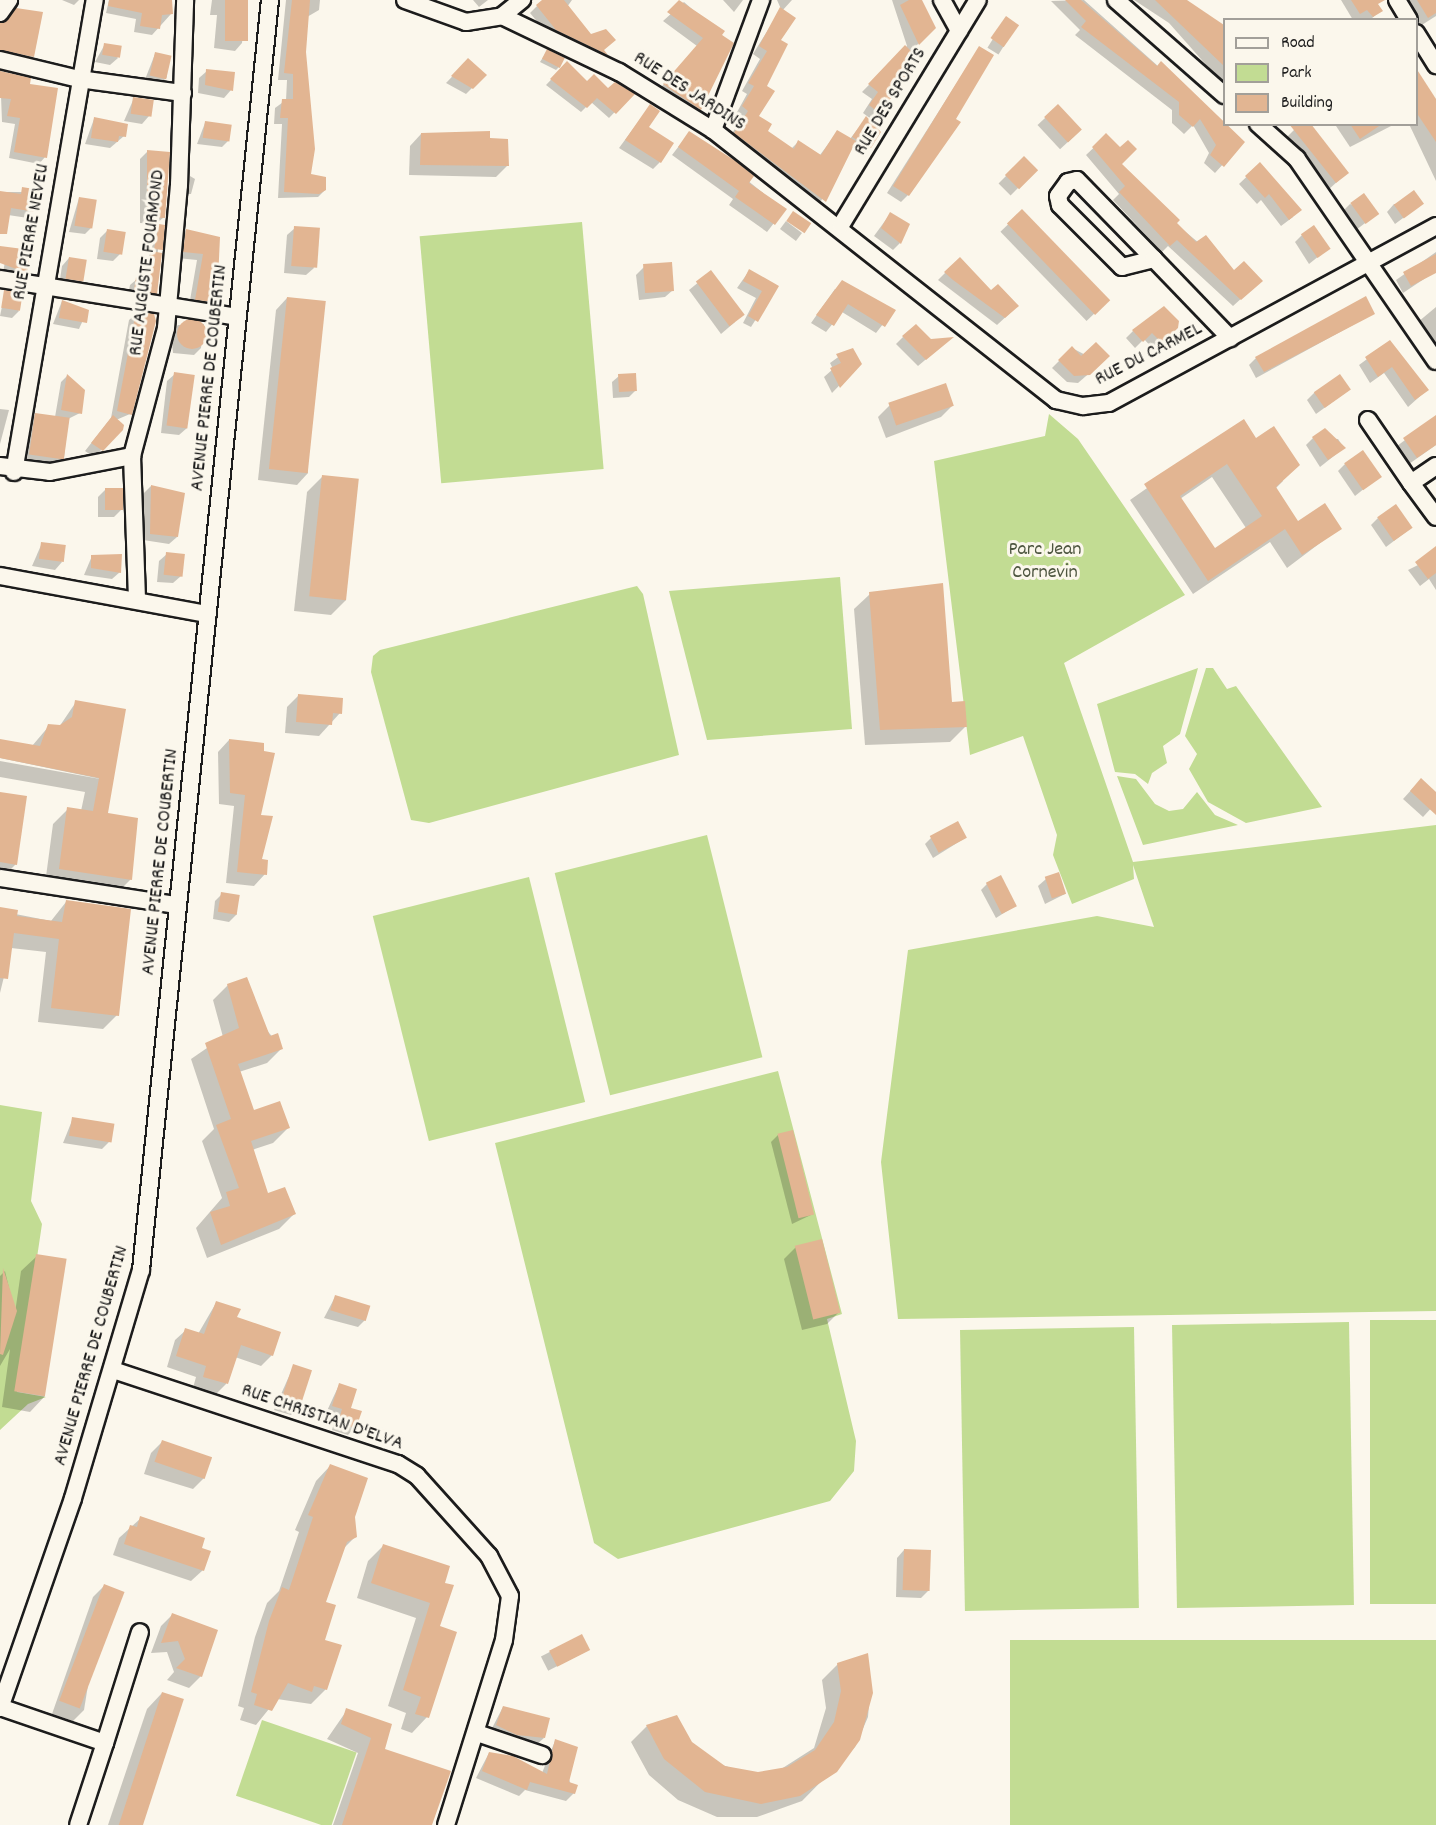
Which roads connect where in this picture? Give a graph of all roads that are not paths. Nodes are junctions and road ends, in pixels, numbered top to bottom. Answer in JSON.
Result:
{"nodes":[{"id":1,"x":9,"y":0,"type":"edge"},
{"id":2,"x":95,"y":0,"type":"edge"},
{"id":3,"x":185,"y":0,"type":"edge"},
{"id":4,"x":270,"y":0,"type":"edge"},
{"id":5,"x":405,"y":0,"type":"edge"},
{"id":6,"x":522,"y":0,"type":"edge"},
{"id":7,"x":761,"y":0,"type":"edge"},
{"id":8,"x":942,"y":0,"type":"edge"},
{"id":9,"x":978,"y":0,"type":"edge"},
{"id":10,"x":1116,"y":0,"type":"edge"},
{"id":11,"x":1397,"y":0,"type":"edge"},
{"id":12,"x":0,"y":13,"type":"edge"},
{"id":13,"x":502,"y":16,"type":"junction"},
{"id":14,"x":1408,"y":18,"type":"edge"},
{"id":15,"x":959,"y":31,"type":"junction"},
{"id":16,"x":1418,"y":36,"type":"edge"},
{"id":17,"x":0,"y":60,"type":"edge"},
{"id":18,"x":1436,"y":65,"type":"edge"},
{"id":19,"x":79,"y":79,"type":"junction"},
{"id":20,"x":183,"y":93,"type":"junction"},
{"id":21,"x":1223,"y":94,"type":"edge"},
{"id":22,"x":1260,"y":126,"type":"edge"},
{"id":23,"x":713,"y":130,"type":"junction"},
{"id":24,"x":841,"y":225,"type":"junction"},
{"id":25,"x":1436,"y":226,"type":"edge"},
{"id":26,"x":1154,"y":259,"type":"junction"},
{"id":27,"x":1369,"y":264,"type":"junction"},
{"id":28,"x":0,"y":279,"type":"edge"},
{"id":29,"x":44,"y":287,"type":"junction"},
{"id":30,"x":168,"y":307,"type":"junction"},
{"id":31,"x":237,"y":317,"type":"junction"},
{"id":32,"x":1230,"y":338,"type":"junction"},
{"id":33,"x":1436,"y":361,"type":"edge"},
{"id":34,"x":1368,"y":420,"type":"dead end"},
{"id":35,"x":132,"y":456,"type":"junction"},
{"id":36,"x":1436,"y":466,"type":"edge"},
{"id":37,"x":7,"y":469,"type":"edge"},
{"id":38,"x":1411,"y":483,"type":"junction"},
{"id":39,"x":1436,"y":518,"type":"edge"},
{"id":40,"x":0,"y":576,"type":"edge"},
{"id":41,"x":136,"y":599,"type":"junction"},
{"id":42,"x":208,"y":614,"type":"junction"},
{"id":43,"x":0,"y":878,"type":"edge"},
{"id":44,"x":177,"y":905,"type":"junction"},
{"id":45,"x":113,"y":1370,"type":"junction"},
{"id":46,"x":140,"y":1632,"type":"dead end"},
{"id":47,"x":0,"y":1707,"type":"edge"},
{"id":48,"x":477,"y":1733,"type":"junction"},
{"id":49,"x":105,"y":1743,"type":"junction"},
{"id":50,"x":542,"y":1755,"type":"dead end"},
{"id":51,"x":78,"y":1825,"type":"edge"},
{"id":52,"x":446,"y":1825,"type":"edge"}],
"edges":[{"from":1,"to":12,"type":"street"},
{"from":2,"to":19,"type":"street","name":"RUE PIERRE NEVEU"},
{"from":3,"to":20,"type":"street","name":"RUE AUGUSTE FOURMOND"},
{"from":4,"to":31,"type":"street","name":"AVENUE PIERRE DE COUBERTIN"},
{"from":5,"to":13,"type":"street"},
{"from":6,"to":13,"type":"street"},
{"from":7,"to":23,"type":"street"},
{"from":8,"to":15,"type":"street"},
{"from":9,"to":15,"type":"street","name":"RUE DES SPORTS"},
{"from":10,"to":21,"type":"street"},
{"from":11,"to":14,"type":"street"},
{"from":13,"to":23,"type":"street","name":"RUE DES JARDINS"},
{"from":15,"to":24,"type":"street","name":"RUE DES SPORTS"},
{"from":16,"to":18,"type":"street"},
{"from":17,"to":19,"type":"street"},
{"from":19,"to":20,"type":"street"},
{"from":19,"to":29,"type":"street","name":"RUE PIERRE NEVEU"},
{"from":20,"to":30,"type":"street","name":"RUE AUGUSTE FOURMOND"},
{"from":22,"to":27,"type":"street"},
{"from":23,"to":24,"type":"street","name":"RUE DES JARDINS"},
{"from":24,"to":32,"type":"street","name":"RUE DU CARMEL"},
{"from":25,"to":27,"type":"street","name":"RUE DU CARMEL"},
{"from":26,"to":26,"type":"street"},
{"from":26,"to":32,"type":"street"},
{"from":27,"to":32,"type":"street","name":"RUE DU CARMEL"},
{"from":27,"to":33,"type":"street"},
{"from":28,"to":29,"type":"street"},
{"from":29,"to":30,"type":"street"},
{"from":29,"to":37,"type":"street","name":"RUE PIERRE NEVEU"},
{"from":30,"to":31,"type":"street"},
{"from":30,"to":35,"type":"street","name":"RUE AUGUSTE FOURMOND"},
{"from":31,"to":42,"type":"street","name":"AVENUE PIERRE DE COUBERTIN"},
{"from":34,"to":38,"type":"street"},
{"from":35,"to":37,"type":"street"},
{"from":35,"to":41,"type":"street","name":"RUE AUGUSTE FOURMOND"},
{"from":36,"to":38,"type":"street"},
{"from":38,"to":39,"type":"street"},
{"from":40,"to":41,"type":"street"},
{"from":41,"to":42,"type":"street"},
{"from":42,"to":44,"type":"street","name":"AVENUE PIERRE DE COUBERTIN"},
{"from":43,"to":44,"type":"street"},
{"from":44,"to":45,"type":"street","name":"AVENUE PIERRE DE COUBERTIN"},
{"from":45,"to":47,"type":"street","name":"AVENUE PIERRE DE COUBERTIN"},
{"from":45,"to":48,"type":"street","name":"RUE CHRISTIAN D'ELVA"},
{"from":46,"to":49,"type":"street"},
{"from":47,"to":49,"type":"street"},
{"from":48,"to":50,"type":"street"},
{"from":48,"to":52,"type":"street","name":"RUE CHRISTIAN D'ELVA"},
{"from":49,"to":51,"type":"street"}]}
